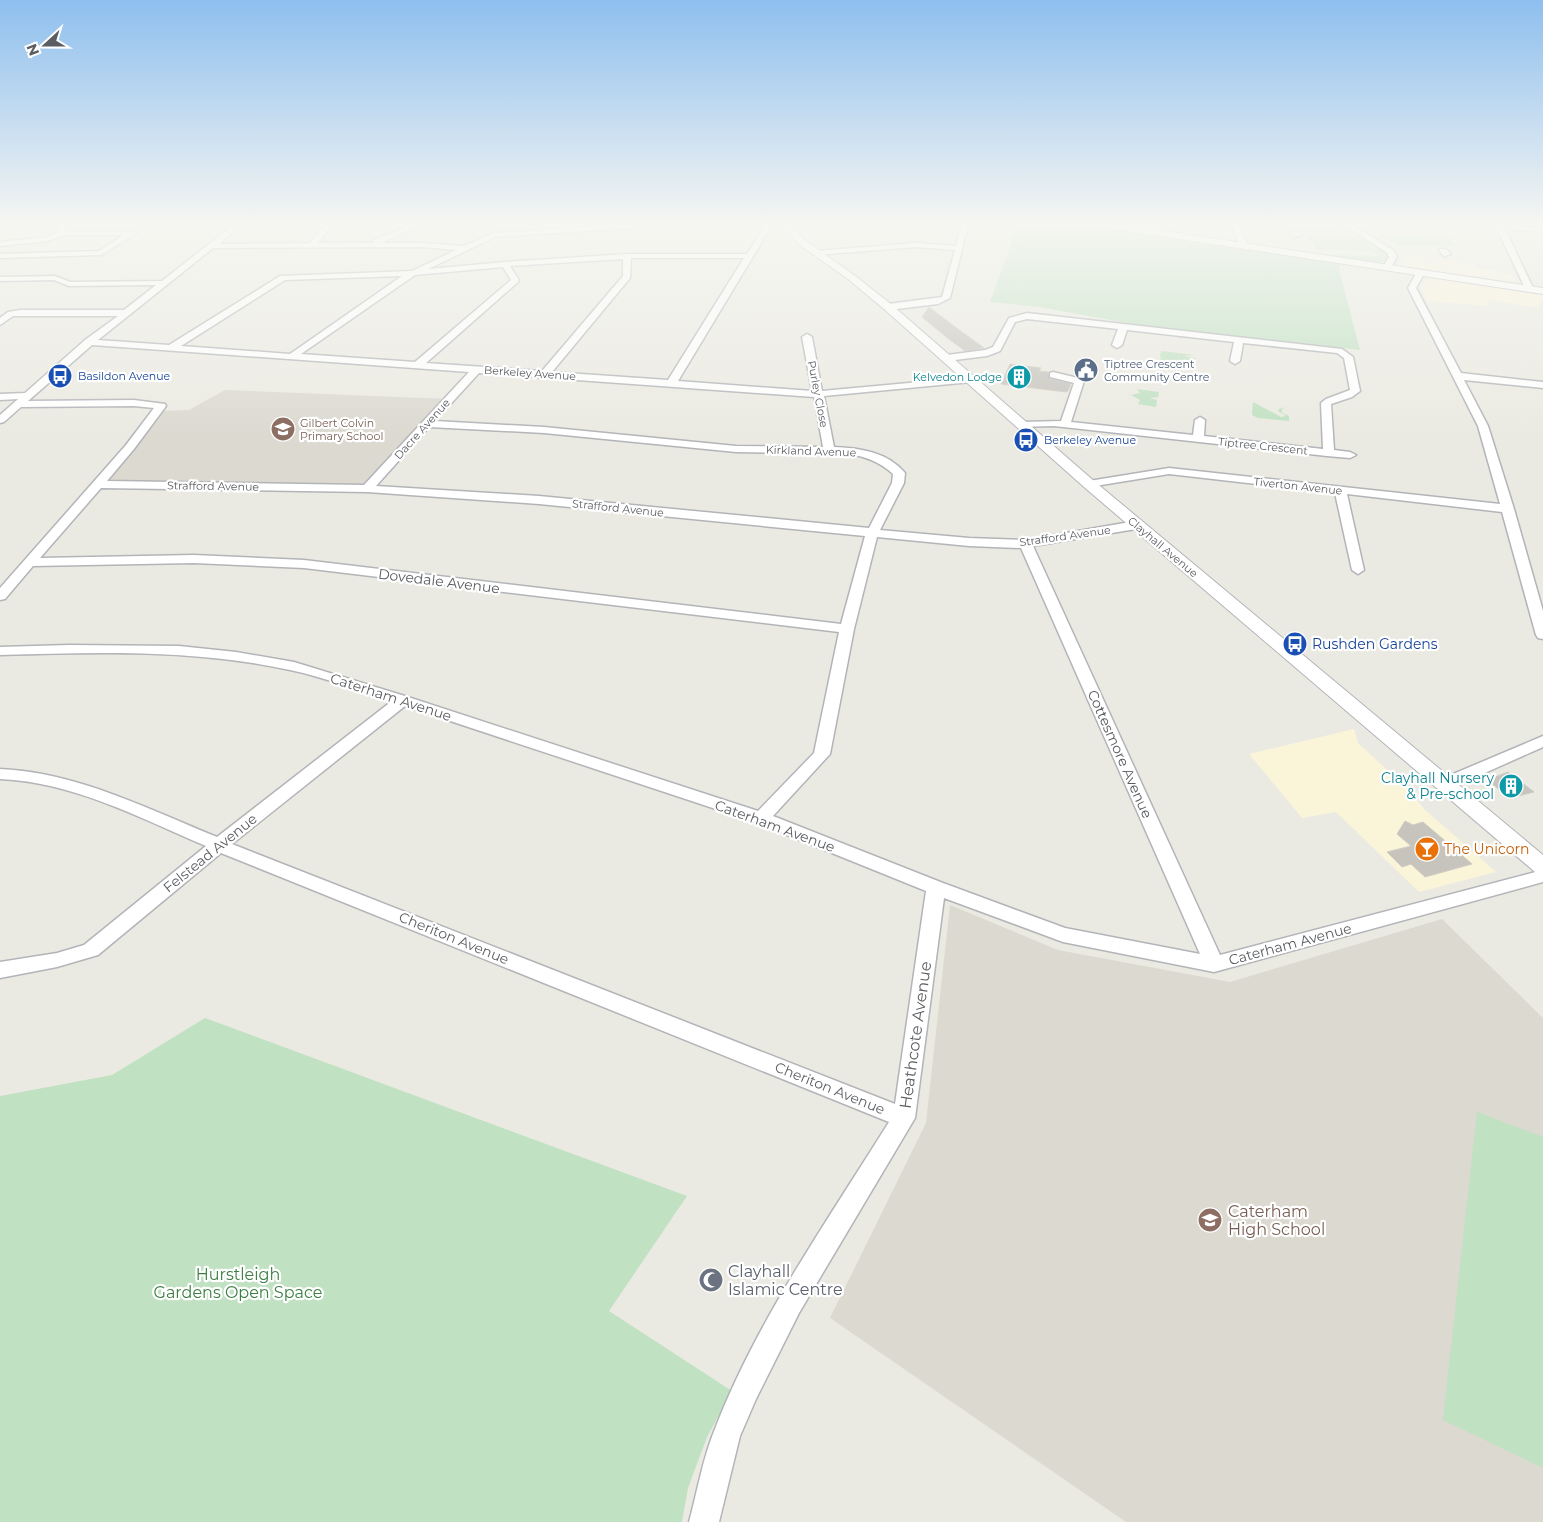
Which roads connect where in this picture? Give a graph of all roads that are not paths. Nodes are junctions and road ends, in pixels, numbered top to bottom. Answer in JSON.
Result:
{"nodes":[{"id":1,"x":147,"y":296,"type":"edge"},
{"id":2,"x":254,"y":296,"type":"edge"},
{"id":3,"x":380,"y":296,"type":"edge"},
{"id":4,"x":497,"y":296,"type":"edge"},
{"id":5,"x":610,"y":296,"type":"edge"},
{"id":6,"x":725,"y":296,"type":"edge"},
{"id":7,"x":874,"y":296,"type":"edge"},
{"id":8,"x":947,"y":296,"type":"edge"},
{"id":9,"x":1416,"y":296,"type":"edge"},
{"id":10,"x":888,"y":307,"type":"junction"},
{"id":11,"x":1024,"y":307,"type":"dead end"},
{"id":12,"x":126,"y":313,"type":"junction"},
{"id":13,"x":1020,"y":317,"type":"junction"},
{"id":14,"x":0,"y":322,"type":"edge"},
{"id":15,"x":1124,"y":326,"type":"junction"},
{"id":16,"x":806,"y":337,"type":"dead end"},
{"id":17,"x":1239,"y":339,"type":"junction"},
{"id":18,"x":88,"y":342,"type":"junction"},
{"id":19,"x":1118,"y":345,"type":"dead end"},
{"id":20,"x":171,"y":348,"type":"junction"},
{"id":21,"x":293,"y":356,"type":"junction"},
{"id":22,"x":947,"y":358,"type":"junction"},
{"id":23,"x":1235,"y":360,"type":"dead end"},
{"id":24,"x":418,"y":365,"type":"junction"},
{"id":25,"x":477,"y":369,"type":"junction"},
{"id":26,"x":545,"y":374,"type":"junction"},
{"id":27,"x":1053,"y":376,"type":"dead end"},
{"id":28,"x":1457,"y":376,"type":"junction"},
{"id":29,"x":971,"y":379,"type":"junction"},
{"id":30,"x":671,"y":384,"type":"junction"},
{"id":31,"x":1543,"y":384,"type":"edge"},
{"id":32,"x":818,"y":394,"type":"junction"},
{"id":33,"x":26,"y":396,"type":"junction"},
{"id":34,"x":0,"y":397,"type":"edge"},
{"id":35,"x":17,"y":404,"type":"junction"},
{"id":36,"x":0,"y":420,"type":"edge"},
{"id":37,"x":1200,"y":420,"type":"dead end"},
{"id":38,"x":426,"y":424,"type":"junction"},
{"id":39,"x":1065,"y":424,"type":"junction"},
{"id":40,"x":1022,"y":425,"type":"junction"},
{"id":41,"x":1198,"y":439,"type":"junction"},
{"id":42,"x":829,"y":450,"type":"junction"},
{"id":43,"x":1327,"y":453,"type":"junction"},
{"id":44,"x":1350,"y":456,"type":"dead end"},
{"id":45,"x":96,"y":484,"type":"junction"},
{"id":46,"x":1089,"y":484,"type":"junction"},
{"id":47,"x":367,"y":489,"type":"junction"},
{"id":48,"x":1340,"y":490,"type":"junction"},
{"id":49,"x":1508,"y":509,"type":"junction"},
{"id":50,"x":1136,"y":525,"type":"junction"},
{"id":51,"x":872,"y":534,"type":"junction"},
{"id":52,"x":1026,"y":544,"type":"junction"},
{"id":53,"x":29,"y":562,"type":"junction"},
{"id":54,"x":1358,"y":570,"type":"dead end"},
{"id":55,"x":0,"y":596,"type":"edge"},
{"id":56,"x":847,"y":629,"type":"junction"},
{"id":57,"x":1543,"y":635,"type":"edge"},
{"id":58,"x":0,"y":651,"type":"edge"},
{"id":59,"x":403,"y":700,"type":"junction"},
{"id":60,"x":1543,"y":741,"type":"edge"},
{"id":61,"x":0,"y":774,"type":"edge"},
{"id":62,"x":1445,"y":784,"type":"junction"},
{"id":63,"x":761,"y":818,"type":"junction"},
{"id":64,"x":219,"y":844,"type":"junction"},
{"id":65,"x":1543,"y":867,"type":"edge"},
{"id":66,"x":1543,"y":876,"type":"edge"},
{"id":67,"x":936,"y":888,"type":"junction"},
{"id":68,"x":1214,"y":964,"type":"junction"},
{"id":69,"x":0,"y":970,"type":"edge"},
{"id":70,"x":904,"y":1118,"type":"junction"},
{"id":71,"x":704,"y":1522,"type":"edge"}],
"edges":[{"from":1,"to":12,"type":"street"},
{"from":2,"to":20,"type":"street"},
{"from":3,"to":21,"type":"street"},
{"from":4,"to":24,"type":"street"},
{"from":5,"to":26,"type":"street"},
{"from":6,"to":30,"type":"street"},
{"from":7,"to":10,"type":"street","name":"Clayhall Avenue"},
{"from":8,"to":10,"type":"street"},
{"from":9,"to":28,"type":"street"},
{"from":10,"to":22,"type":"street","name":"Clayhall Avenue"},
{"from":11,"to":13,"type":"street"},
{"from":12,"to":14,"type":"street"},
{"from":12,"to":18,"type":"street"},
{"from":13,"to":15,"type":"street","name":"Tiptree Crescent"},
{"from":13,"to":22,"type":"street"},
{"from":15,"to":17,"type":"street","name":"Tiptree Crescent"},
{"from":15,"to":19,"type":"street"},
{"from":16,"to":32,"type":"street","name":"Purley Close"},
{"from":17,"to":23,"type":"street"},
{"from":17,"to":43,"type":"street","name":"Tiptree Crescent"},
{"from":18,"to":20,"type":"street","name":"Berkeley Avenue"},
{"from":18,"to":33,"type":"street"},
{"from":20,"to":21,"type":"street","name":"Berkeley Avenue"},
{"from":21,"to":24,"type":"street","name":"Berkeley Avenue"},
{"from":22,"to":29,"type":"street","name":"Clayhall Avenue"},
{"from":24,"to":25,"type":"street","name":"Berkeley Avenue"},
{"from":25,"to":26,"type":"street","name":"Berkeley Avenue"},
{"from":25,"to":38,"type":"street","name":"Dacre Avenue"},
{"from":26,"to":30,"type":"street","name":"Berkeley Avenue"},
{"from":27,"to":39,"type":"street"},
{"from":28,"to":31,"type":"street"},
{"from":28,"to":49,"type":"street"},
{"from":29,"to":32,"type":"street","name":"Berkeley Avenue"},
{"from":29,"to":40,"type":"street","name":"Clayhall Avenue"},
{"from":30,"to":32,"type":"street","name":"Berkeley Avenue"},
{"from":32,"to":42,"type":"street","name":"Purley Close"},
{"from":33,"to":34,"type":"street"},
{"from":33,"to":35,"type":"street"},
{"from":35,"to":36,"type":"street"},
{"from":35,"to":45,"type":"street"},
{"from":37,"to":41,"type":"street","name":"Tiptree Crescent"},
{"from":38,"to":42,"type":"street","name":"Kirkland Avenue"},
{"from":38,"to":47,"type":"street","name":"Dacre Avenue"},
{"from":39,"to":40,"type":"street","name":"Tiptree Crescent"},
{"from":39,"to":41,"type":"street","name":"Tiptree Crescent"},
{"from":40,"to":46,"type":"street","name":"Clayhall Avenue"},
{"from":41,"to":43,"type":"street","name":"Tiptree Crescent"},
{"from":42,"to":51,"type":"street","name":"Kirkland Avenue"},
{"from":43,"to":44,"type":"street","name":"Tiptree Crescent"},
{"from":45,"to":47,"type":"street","name":"Strafford Avenue"},
{"from":45,"to":53,"type":"street"},
{"from":46,"to":48,"type":"street","name":"Tiverton Avenue"},
{"from":46,"to":50,"type":"street","name":"Clayhall Avenue"},
{"from":47,"to":51,"type":"street","name":"Strafford Avenue"},
{"from":48,"to":49,"type":"street","name":"Tiverton Avenue"},
{"from":48,"to":54,"type":"street"},
{"from":49,"to":57,"type":"street"},
{"from":50,"to":52,"type":"street","name":"Strafford Avenue"},
{"from":50,"to":62,"type":"street","name":"Clayhall Avenue"},
{"from":51,"to":52,"type":"street","name":"Strafford Avenue"},
{"from":51,"to":56,"type":"street","name":"Kirkland Avenue"},
{"from":52,"to":68,"type":"street","name":"Cottesmore Avenue"},
{"from":53,"to":55,"type":"street"},
{"from":53,"to":56,"type":"street","name":"Dovedale Avenue"},
{"from":56,"to":63,"type":"street","name":"Kirkland Avenue"},
{"from":58,"to":59,"type":"street","name":"Caterham Avenue"},
{"from":59,"to":63,"type":"street","name":"Caterham Avenue"},
{"from":59,"to":64,"type":"street","name":"Felstead Avenue"},
{"from":60,"to":62,"type":"street"},
{"from":61,"to":64,"type":"street","name":"Cheriton Avenue"},
{"from":62,"to":65,"type":"street","name":"Clayhall Avenue"},
{"from":63,"to":67,"type":"street","name":"Caterham Avenue"},
{"from":64,"to":69,"type":"street","name":"Felstead Avenue"},
{"from":64,"to":70,"type":"street","name":"Cheriton Avenue"},
{"from":66,"to":68,"type":"street","name":"Caterham Avenue"},
{"from":67,"to":68,"type":"street","name":"Caterham Avenue"},
{"from":67,"to":70,"type":"street","name":"Heathcote Avenue"},
{"from":70,"to":71,"type":"street","name":"Heathcote Avenue"}]}
